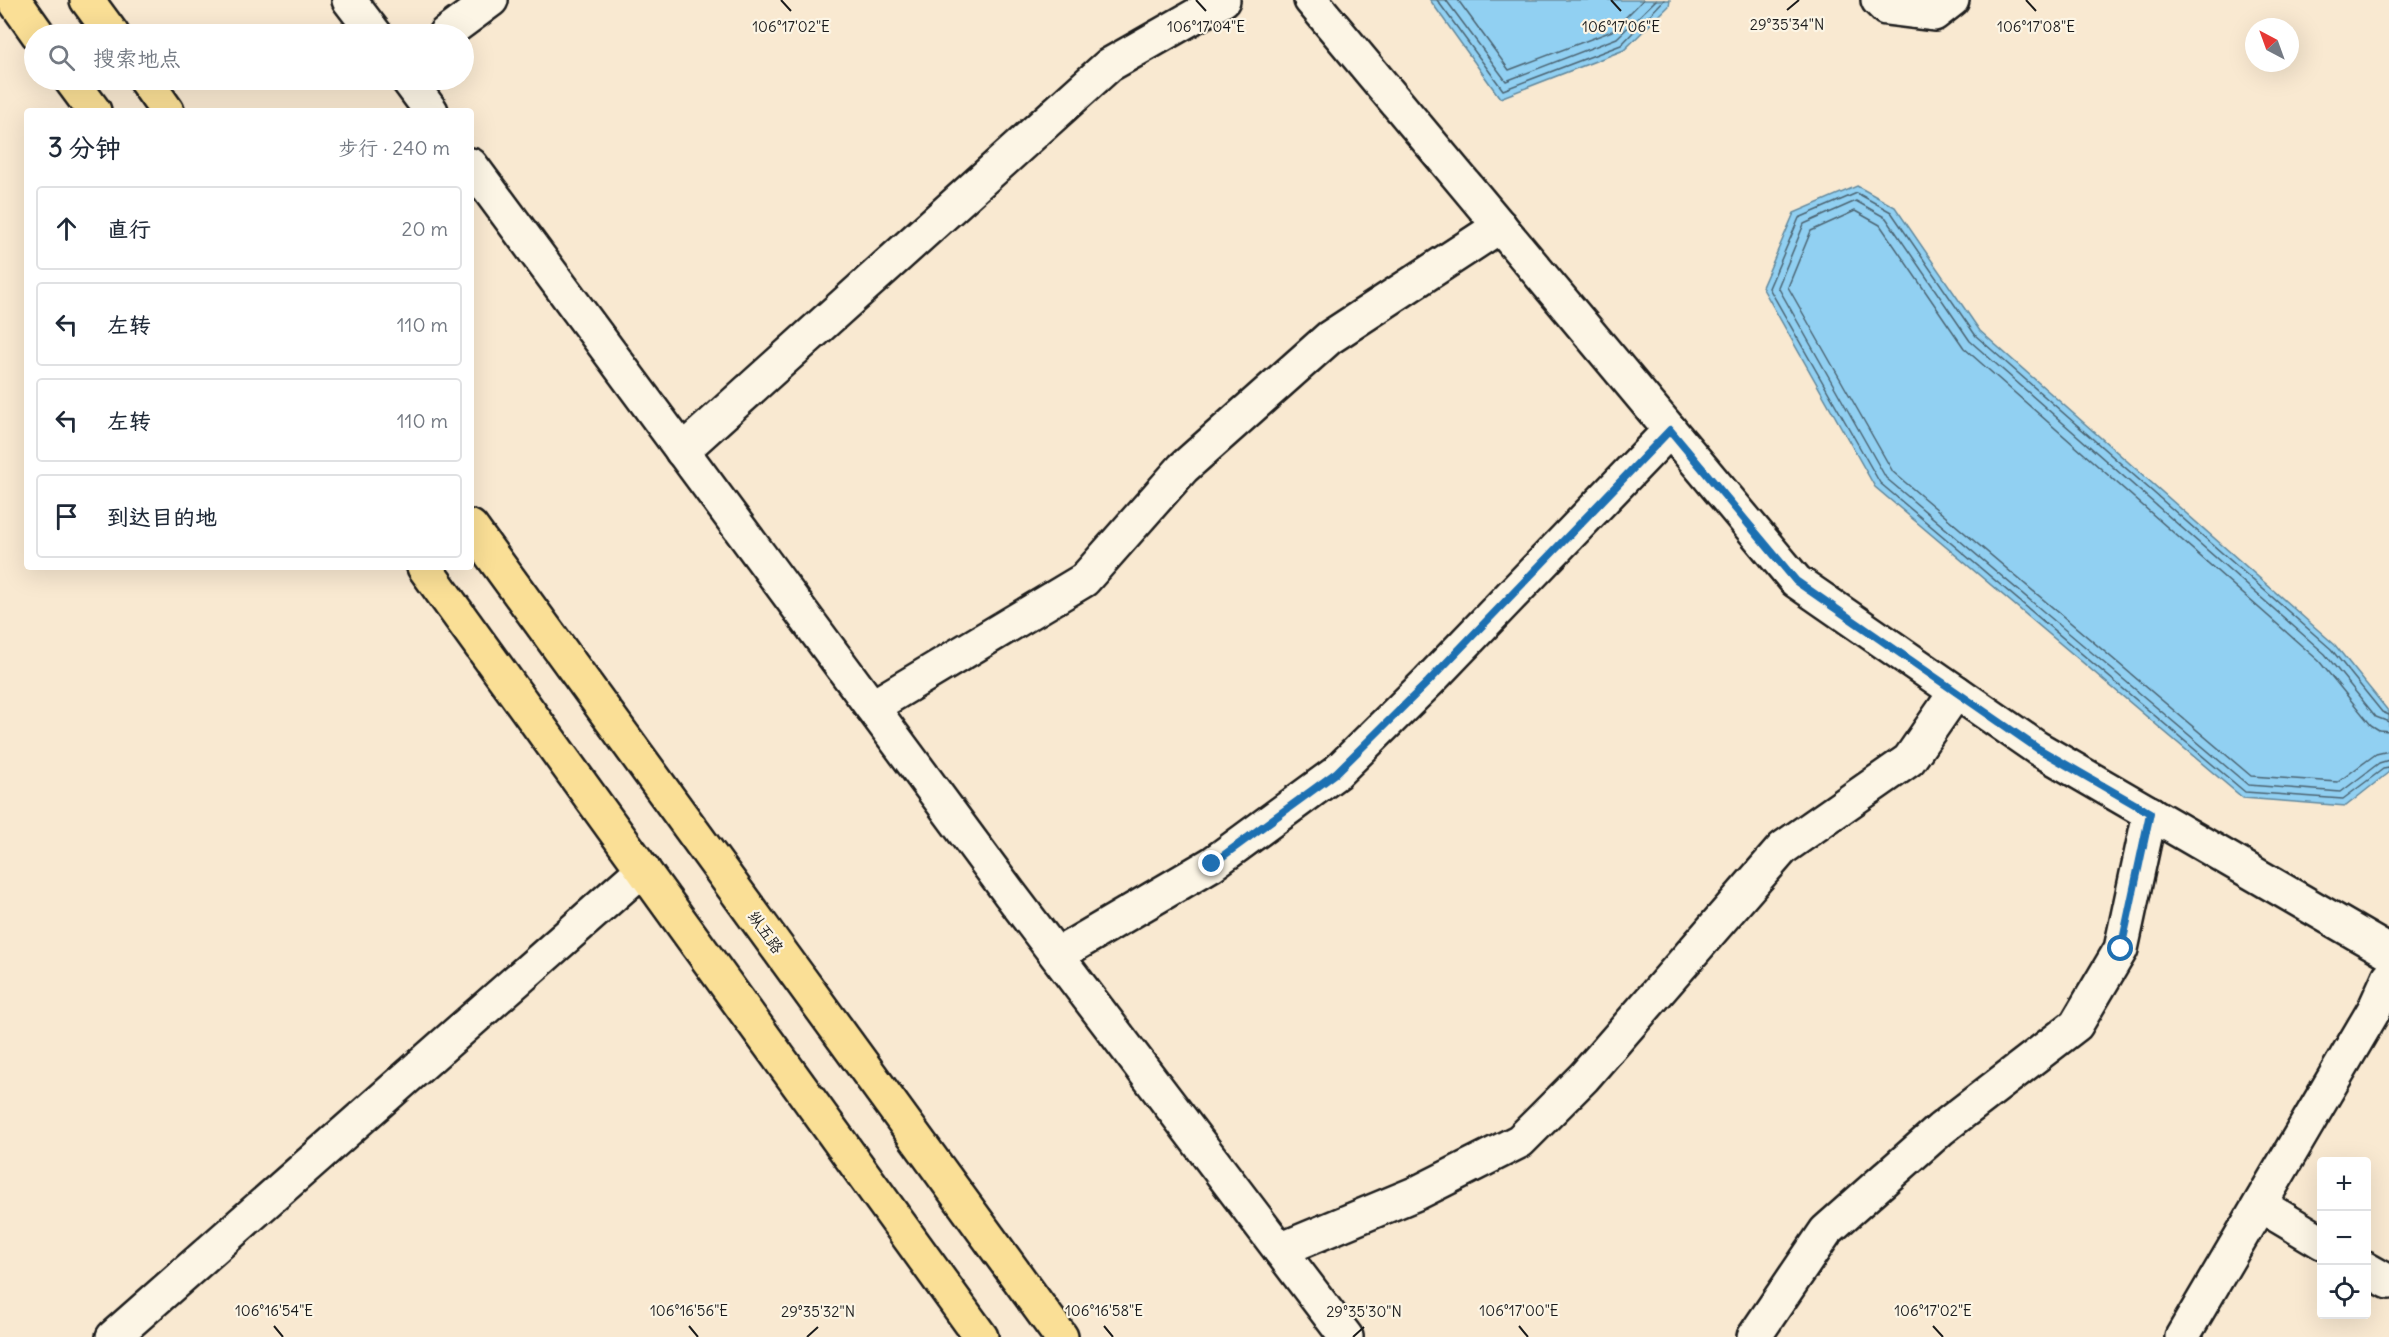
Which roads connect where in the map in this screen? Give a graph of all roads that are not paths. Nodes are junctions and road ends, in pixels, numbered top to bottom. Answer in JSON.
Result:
{"nodes":[{"id":1,"x":14,"y":0,"type":"edge"},
{"id":2,"x":87,"y":0,"type":"edge"},
{"id":3,"x":350,"y":0,"type":"edge"},
{"id":4,"x":491,"y":0,"type":"edge"},
{"id":5,"x":1223,"y":0,"type":"edge"},
{"id":6,"x":1311,"y":0,"type":"edge"},
{"id":7,"x":1878,"y":0,"type":"edge"},
{"id":8,"x":1952,"y":0,"type":"edge"},
{"id":9,"x":32,"y":24,"type":"edge"},
{"id":10,"x":105,"y":24,"type":"edge"},
{"id":11,"x":368,"y":24,"type":"edge"},
{"id":12,"x":459,"y":24,"type":"edge"},
{"id":13,"x":78,"y":90,"type":"edge"},
{"id":14,"x":151,"y":90,"type":"edge"},
{"id":15,"x":415,"y":90,"type":"edge"},
{"id":16,"x":92,"y":108,"type":"edge"},
{"id":17,"x":165,"y":108,"type":"edge"},
{"id":18,"x":429,"y":108,"type":"edge"},
{"id":19,"x":474,"y":169,"type":"edge"},
{"id":20,"x":1500,"y":226,"type":"junction"},
{"id":21,"x":1670,"y":430,"type":"junction"},
{"id":22,"x":682,"y":451,"type":"junction"},
{"id":23,"x":474,"y":531,"type":"edge"},
{"id":24,"x":426,"y":570,"type":"edge"},
{"id":25,"x":1956,"y":692,"type":"junction"},
{"id":26,"x":872,"y":707,"type":"junction"},
{"id":27,"x":2150,"y":813,"type":"junction"},
{"id":28,"x":643,"y":869,"type":"junction"},
{"id":29,"x":2389,"y":952,"type":"edge"},
{"id":30,"x":1057,"y":955,"type":"junction"},
{"id":31,"x":2389,"y":977,"type":"edge"},
{"id":32,"x":2260,"y":1205,"type":"junction"},
{"id":33,"x":2317,"y":1239,"type":"edge"},
{"id":34,"x":1280,"y":1250,"type":"junction"},
{"id":35,"x":2371,"y":1271,"type":"edge"},
{"id":36,"x":2389,"y":1282,"type":"edge"},
{"id":37,"x":113,"y":1337,"type":"edge"},
{"id":38,"x":981,"y":1337,"type":"edge"},
{"id":39,"x":1061,"y":1337,"type":"edge"},
{"id":40,"x":1346,"y":1337,"type":"edge"},
{"id":41,"x":1754,"y":1337,"type":"edge"},
{"id":42,"x":2182,"y":1337,"type":"edge"}],
"edges":[{"from":1,"to":9,"type":"main road"},
{"from":2,"to":10,"type":"main road"},
{"from":3,"to":11,"type":"street"},
{"from":4,"to":12,"type":"street"},
{"from":5,"to":22,"type":"street"},
{"from":6,"to":20,"type":"street"},
{"from":7,"to":8,"type":"street"},
{"from":13,"to":16,"type":"main road"},
{"from":14,"to":17,"type":"main road"},
{"from":15,"to":18,"type":"street"},
{"from":19,"to":22,"type":"street"},
{"from":20,"to":21,"type":"street"},
{"from":20,"to":26,"type":"street"},
{"from":21,"to":25,"type":"street"},
{"from":21,"to":30,"type":"street"},
{"from":22,"to":26,"type":"street"},
{"from":23,"to":39,"type":"main road","name":"纵五路"},
{"from":24,"to":28,"type":"main road"},
{"from":25,"to":27,"type":"street"},
{"from":25,"to":34,"type":"street"},
{"from":26,"to":30,"type":"street"},
{"from":27,"to":29,"type":"street"},
{"from":27,"to":41,"type":"street"},
{"from":28,"to":37,"type":"street"},
{"from":28,"to":38,"type":"main road"},
{"from":30,"to":34,"type":"street"},
{"from":31,"to":32,"type":"street"},
{"from":32,"to":33,"type":"street"},
{"from":32,"to":42,"type":"street"},
{"from":34,"to":40,"type":"street"},
{"from":35,"to":36,"type":"street"}]}
